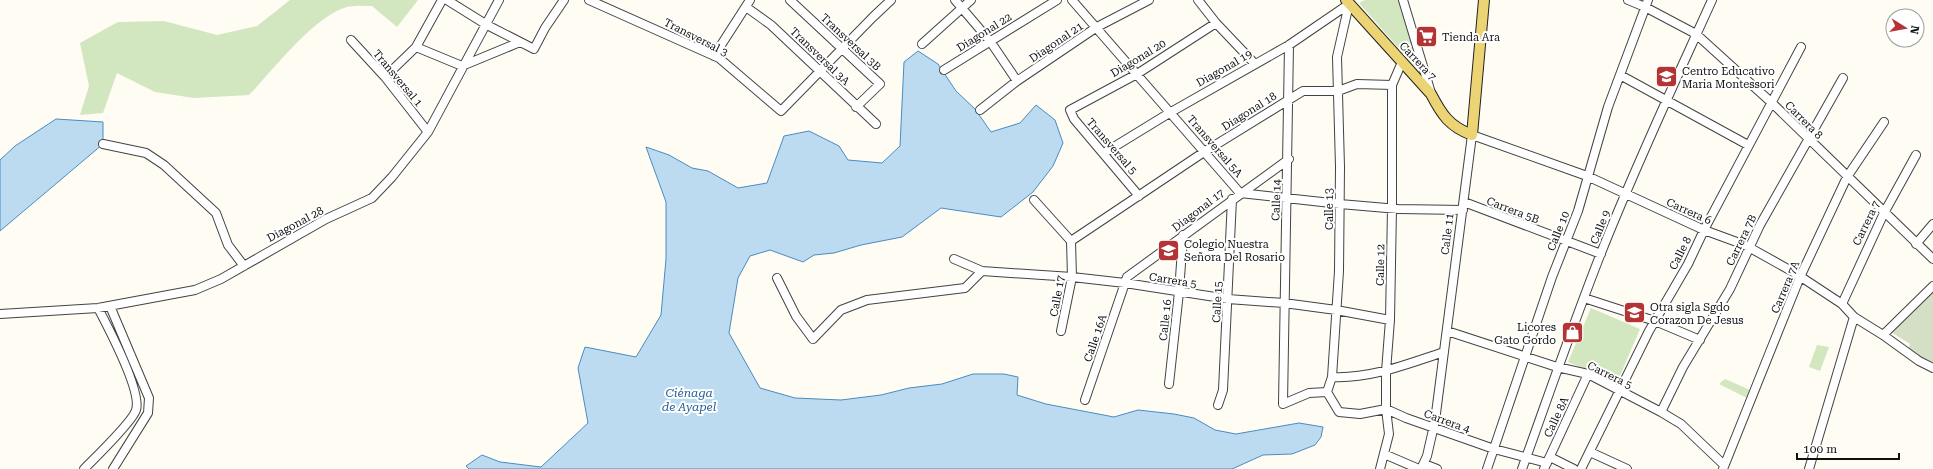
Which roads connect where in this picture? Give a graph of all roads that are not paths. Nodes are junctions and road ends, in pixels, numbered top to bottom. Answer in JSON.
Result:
{"nodes":[{"id":1,"x":442,"y":0,"type":"edge"},
{"id":2,"x":447,"y":0,"type":"edge"},
{"id":3,"x":499,"y":0,"type":"edge"},
{"id":4,"x":564,"y":0,"type":"edge"},
{"id":5,"x":589,"y":0,"type":"edge"},
{"id":6,"x":790,"y":0,"type":"edge"},
{"id":7,"x":892,"y":0,"type":"edge"},
{"id":8,"x":955,"y":0,"type":"edge"},
{"id":9,"x":972,"y":0,"type":"edge"},
{"id":10,"x":1057,"y":0,"type":"edge"},
{"id":11,"x":1072,"y":0,"type":"edge"},
{"id":12,"x":1149,"y":0,"type":"edge"},
{"id":13,"x":1198,"y":0,"type":"edge"},
{"id":14,"x":1403,"y":0,"type":"edge"},
{"id":15,"x":1484,"y":0,"type":"edge"},
{"id":16,"x":1628,"y":0,"type":"edge"},
{"id":17,"x":1712,"y":0,"type":"edge"},
{"id":18,"x":1350,"y":1,"type":"edge"},
{"id":19,"x":748,"y":3,"type":"edge"},
{"id":20,"x":1647,"y":3,"type":"edge"},
{"id":21,"x":962,"y":8,"type":"junction"},
{"id":22,"x":1216,"y":23,"type":"junction"},
{"id":23,"x":487,"y":25,"type":"junction"},
{"id":24,"x":1097,"y":27,"type":"junction"},
{"id":25,"x":1696,"y":34,"type":"junction"},
{"id":26,"x":351,"y":40,"type":"dead end"},
{"id":27,"x":990,"y":41,"type":"junction"},
{"id":28,"x":520,"y":42,"type":"junction"},
{"id":29,"x":922,"y":44,"type":"dead end"},
{"id":30,"x":1289,"y":45,"type":"junction"},
{"id":31,"x":416,"y":47,"type":"junction"},
{"id":32,"x":1801,"y":47,"type":"dead end"},
{"id":33,"x":842,"y":49,"type":"junction"},
{"id":34,"x":714,"y":56,"type":"junction"},
{"id":35,"x":1402,"y":62,"type":"junction"},
{"id":36,"x":1255,"y":64,"type":"junction"},
{"id":37,"x":462,"y":66,"type":"junction"},
{"id":38,"x":944,"y":70,"type":"dead end"},
{"id":39,"x":821,"y":71,"type":"junction"},
{"id":40,"x":1137,"y":74,"type":"junction"},
{"id":41,"x":1620,"y":75,"type":"junction"},
{"id":42,"x":385,"y":77,"type":"junction"},
{"id":43,"x":1843,"y":78,"type":"dead end"},
{"id":44,"x":1017,"y":81,"type":"junction"},
{"id":45,"x":1392,"y":86,"type":"junction"},
{"id":46,"x":1338,"y":91,"type":"junction"},
{"id":47,"x":1431,"y":94,"type":"junction"},
{"id":48,"x":1290,"y":99,"type":"junction"},
{"id":49,"x":1667,"y":100,"type":"junction"},
{"id":50,"x":1772,"y":103,"type":"junction"},
{"id":51,"x":856,"y":107,"type":"junction"},
{"id":52,"x":980,"y":110,"type":"dead end"},
{"id":53,"x":1070,"y":110,"type":"joint"},
{"id":54,"x":1171,"y":112,"type":"junction"},
{"id":55,"x":1884,"y":122,"type":"dead end"},
{"id":56,"x":876,"y":124,"type":"dead end"},
{"id":57,"x":428,"y":132,"type":"junction"},
{"id":58,"x":1472,"y":135,"type":"junction"},
{"id":59,"x":1808,"y":140,"type":"junction"},
{"id":60,"x":103,"y":144,"type":"dead end"},
{"id":61,"x":1748,"y":145,"type":"junction"},
{"id":62,"x":1204,"y":152,"type":"junction"},
{"id":63,"x":1104,"y":153,"type":"junction"},
{"id":64,"x":1916,"y":155,"type":"dead end"},
{"id":65,"x":1289,"y":159,"type":"junction"},
{"id":66,"x":1587,"y":176,"type":"junction"},
{"id":67,"x":1847,"y":177,"type":"junction"},
{"id":68,"x":1240,"y":193,"type":"junction"},
{"id":69,"x":1625,"y":194,"type":"junction"},
{"id":70,"x":1140,"y":196,"type":"junction"},
{"id":71,"x":1287,"y":197,"type":"junction"},
{"id":72,"x":1232,"y":199,"type":"junction"},
{"id":73,"x":1034,"y":200,"type":"dead end"},
{"id":74,"x":1340,"y":204,"type":"junction"},
{"id":75,"x":1463,"y":206,"type":"junction"},
{"id":76,"x":1392,"y":208,"type":"junction"},
{"id":77,"x":1884,"y":213,"type":"junction"},
{"id":78,"x":1933,"y":224,"type":"edge"},
{"id":79,"x":1704,"y":230,"type":"junction"},
{"id":80,"x":1183,"y":235,"type":"junction"},
{"id":81,"x":1566,"y":240,"type":"junction"},
{"id":82,"x":1071,"y":241,"type":"junction"},
{"id":83,"x":1916,"y":244,"type":"junction"},
{"id":84,"x":1749,"y":248,"type":"junction"},
{"id":85,"x":1601,"y":254,"type":"junction"},
{"id":86,"x":954,"y":259,"type":"dead end"},
{"id":87,"x":1933,"y":259,"type":"edge"},
{"id":88,"x":244,"y":266,"type":"junction"},
{"id":89,"x":982,"y":271,"type":"junction"},
{"id":90,"x":1072,"y":277,"type":"junction"},
{"id":91,"x":1800,"y":277,"type":"junction"},
{"id":92,"x":777,"y":278,"type":"dead end"},
{"id":93,"x":1125,"y":283,"type":"junction"},
{"id":94,"x":1933,"y":286,"type":"edge"},
{"id":95,"x":1179,"y":292,"type":"junction"},
{"id":96,"x":1584,"y":298,"type":"junction"},
{"id":97,"x":1228,"y":300,"type":"junction"},
{"id":98,"x":1284,"y":303,"type":"junction"},
{"id":99,"x":1842,"y":304,"type":"junction"},
{"id":100,"x":110,"y":306,"type":"junction"},
{"id":101,"x":98,"y":308,"type":"junction"},
{"id":102,"x":1336,"y":310,"type":"junction"},
{"id":103,"x":0,"y":314,"type":"edge"},
{"id":104,"x":1854,"y":317,"type":"junction"},
{"id":105,"x":1390,"y":320,"type":"junction"},
{"id":106,"x":1655,"y":321,"type":"junction"},
{"id":107,"x":1062,"y":331,"type":"dead end"},
{"id":108,"x":1447,"y":331,"type":"junction"},
{"id":109,"x":1882,"y":335,"type":"junction"},
{"id":110,"x":1700,"y":340,"type":"junction"},
{"id":111,"x":1444,"y":352,"type":"junction"},
{"id":112,"x":1526,"y":357,"type":"junction"},
{"id":113,"x":1557,"y":367,"type":"junction"},
{"id":114,"x":1933,"y":368,"type":"edge"},
{"id":115,"x":1386,"y":371,"type":"junction"},
{"id":116,"x":1588,"y":374,"type":"junction"},
{"id":117,"x":1332,"y":377,"type":"junction"},
{"id":118,"x":1169,"y":384,"type":"dead end"},
{"id":119,"x":1327,"y":392,"type":"junction"},
{"id":120,"x":1620,"y":392,"type":"junction"},
{"id":121,"x":1085,"y":400,"type":"dead end"},
{"id":122,"x":1218,"y":406,"type":"dead end"},
{"id":123,"x":1386,"y":409,"type":"junction"},
{"id":124,"x":1661,"y":412,"type":"junction"},
{"id":125,"x":1434,"y":428,"type":"junction"},
{"id":126,"x":1494,"y":449,"type":"junction"},
{"id":127,"x":1590,"y":452,"type":"junction"},
{"id":128,"x":1384,"y":454,"type":"junction"},
{"id":129,"x":1526,"y":458,"type":"junction"},
{"id":130,"x":1547,"y":463,"type":"edge"},
{"id":131,"x":1421,"y":467,"type":"edge"},
{"id":132,"x":1723,"y":467,"type":"edge"},
{"id":133,"x":84,"y":469,"type":"edge"},
{"id":134,"x":112,"y":469,"type":"edge"},
{"id":135,"x":1380,"y":469,"type":"edge"},
{"id":136,"x":1436,"y":469,"type":"edge"},
{"id":137,"x":1487,"y":469,"type":"edge"},
{"id":138,"x":1522,"y":469,"type":"edge"},
{"id":139,"x":1574,"y":469,"type":"edge"},
{"id":140,"x":1581,"y":469,"type":"edge"},
{"id":141,"x":1627,"y":469,"type":"edge"},
{"id":142,"x":1809,"y":469,"type":"edge"}],
"edges":[{"from":1,"to":31,"type":"street"},
{"from":2,"to":23,"type":"street"},
{"from":3,"to":23,"type":"street","name":"Diagonal 28"},
{"from":4,"to":28,"type":"street"},
{"from":5,"to":34,"type":"street","name":"Transversal 3"},
{"from":6,"to":33,"type":"street","name":"Transversal 3B"},
{"from":7,"to":33,"type":"street"},
{"from":8,"to":21,"type":"street"},
{"from":9,"to":21,"type":"street"},
{"from":10,"to":27,"type":"street","name":"Diagonal 22"},
{"from":11,"to":24,"type":"street","name":"Transversal 5A"},
{"from":12,"to":24,"type":"street","name":"Diagonal 21"},
{"from":13,"to":22,"type":"street"},
{"from":14,"to":47,"type":"street"},
{"from":15,"to":58,"type":"main road","name":"Calle 11"},
{"from":16,"to":20,"type":"street","name":"Carrera 8"},
{"from":17,"to":25,"type":"street","name":"Calle 9"},
{"from":18,"to":30,"type":"street","name":"Diagonal 19"},
{"from":18,"to":35,"type":"main road","name":"Carrera 7"},
{"from":18,"to":46,"type":"street","name":"Calle 13"},
{"from":19,"to":34,"type":"street"},
{"from":19,"to":39,"type":"street","name":"Transversal 3A"},
{"from":20,"to":25,"type":"street","name":"Carrera 8"},
{"from":20,"to":41,"type":"street","name":"Calle 10"},
{"from":21,"to":27,"type":"street"},
{"from":21,"to":29,"type":"street"},
{"from":22,"to":36,"type":"street"},
{"from":22,"to":40,"type":"street","name":"Diagonal 20"},
{"from":23,"to":28,"type":"street"},
{"from":23,"to":37,"type":"street","name":"Diagonal 28"},
{"from":24,"to":40,"type":"street","name":"Transversal 5A"},
{"from":24,"to":44,"type":"street","name":"Diagonal 21"},
{"from":25,"to":49,"type":"street","name":"Calle 9"},
{"from":25,"to":50,"type":"street","name":"Carrera 8"},
{"from":26,"to":42,"type":"street","name":"Transversal 1"},
{"from":27,"to":38,"type":"street","name":"Diagonal 22"},
{"from":27,"to":44,"type":"street"},
{"from":28,"to":37,"type":"street"},
{"from":30,"to":36,"type":"street","name":"Diagonal 19"},
{"from":30,"to":48,"type":"street","name":"Calle 14"},
{"from":31,"to":37,"type":"street"},
{"from":31,"to":42,"type":"street"},
{"from":32,"to":50,"type":"street","name":"Calle 8"},
{"from":33,"to":39,"type":"street"},
{"from":33,"to":51,"type":"street","name":"Transversal 3B"},
{"from":34,"to":39,"type":"street","name":"Transversal 3"},
{"from":35,"to":45,"type":"street","name":"Calle 12"},
{"from":35,"to":47,"type":"main road","name":"Carrera 7"},
{"from":36,"to":54,"type":"street","name":"Diagonal 19"},
{"from":37,"to":57,"type":"street","name":"Diagonal 28"},
{"from":39,"to":51,"type":"street","name":"Transversal 3A"},
{"from":40,"to":53,"type":"street","name":"Diagonal 20"},
{"from":40,"to":54,"type":"street","name":"Transversal 5A"},
{"from":41,"to":49,"type":"street"},
{"from":41,"to":66,"type":"street","name":"Calle 10"},
{"from":42,"to":57,"type":"street","name":"Transversal 1"},
{"from":43,"to":59,"type":"street","name":"Carrera 7B"},
{"from":44,"to":52,"type":"street","name":"Diagonal 21"},
{"from":45,"to":46,"type":"street","name":"Diagonal 18"},
{"from":45,"to":76,"type":"street","name":"Calle 12"},
{"from":46,"to":48,"type":"street","name":"Diagonal 18"},
{"from":46,"to":74,"type":"street","name":"Calle 13"},
{"from":47,"to":58,"type":"main road","name":"Carrera 7"},
{"from":48,"to":62,"type":"street","name":"Diagonal 18"},
{"from":48,"to":65,"type":"street","name":"Calle 14"},
{"from":49,"to":61,"type":"street"},
{"from":49,"to":69,"type":"street","name":"Calle 9"},
{"from":50,"to":59,"type":"street","name":"Carrera 8"},
{"from":50,"to":61,"type":"street","name":"Calle 8"},
{"from":51,"to":56,"type":"street","name":"Transversal 3A"},
{"from":53,"to":63,"type":"street","name":"Transversal 5"},
{"from":54,"to":62,"type":"street","name":"Transversal 5A"},
{"from":54,"to":63,"type":"street","name":"Diagonal 19"},
{"from":55,"to":67,"type":"street","name":"Carrera 7A"},
{"from":57,"to":88,"type":"street","name":"Diagonal 28"},
{"from":58,"to":66,"type":"street","name":"Carrera 6"},
{"from":58,"to":75,"type":"street","name":"Calle 11"},
{"from":59,"to":67,"type":"street","name":"Carrera 8"},
{"from":59,"to":84,"type":"street","name":"Carrera 7B"},
{"from":60,"to":88,"type":"street"},
{"from":61,"to":79,"type":"street","name":"Calle 8"},
{"from":62,"to":68,"type":"street","name":"Transversal 5A"},
{"from":62,"to":70,"type":"street","name":"Diagonal 18"},
{"from":63,"to":70,"type":"street","name":"Transversal 5"},
{"from":64,"to":77,"type":"street","name":"Carrera 7"},
{"from":65,"to":68,"type":"street","name":"Diagonal 17"},
{"from":65,"to":71,"type":"street","name":"Calle 14"},
{"from":66,"to":69,"type":"street","name":"Carrera 6"},
{"from":66,"to":81,"type":"street","name":"Calle 10"},
{"from":67,"to":77,"type":"street","name":"Carrera 8"},
{"from":67,"to":91,"type":"street","name":"Carrera 7A"},
{"from":68,"to":71,"type":"street","name":"Transversal 5A"},
{"from":68,"to":72,"type":"street","name":"Diagonal 17"},
{"from":69,"to":79,"type":"street","name":"Carrera 6"},
{"from":69,"to":85,"type":"street","name":"Calle 9"},
{"from":70,"to":82,"type":"street","name":"Diagonal 18"},
{"from":71,"to":74,"type":"street","name":"Transversal 5A"},
{"from":71,"to":98,"type":"street","name":"Calle 14"},
{"from":72,"to":80,"type":"street","name":"Diagonal 17"},
{"from":72,"to":97,"type":"street","name":"Calle 15"},
{"from":73,"to":82,"type":"street"},
{"from":74,"to":76,"type":"street","name":"Transversal 5A"},
{"from":74,"to":102,"type":"street","name":"Calle 13"},
{"from":75,"to":76,"type":"street","name":"Transversal 5A"},
{"from":75,"to":81,"type":"street","name":"Carrera 5B"},
{"from":75,"to":108,"type":"street","name":"Calle 11"},
{"from":76,"to":105,"type":"street","name":"Calle 12"},
{"from":77,"to":83,"type":"street","name":"Carrera 8"},
{"from":77,"to":99,"type":"street","name":"Carrera 7"},
{"from":78,"to":83,"type":"street"},
{"from":79,"to":84,"type":"street","name":"Carrera 6"},
{"from":79,"to":106,"type":"street","name":"Calle 8"},
{"from":80,"to":93,"type":"street","name":"Diagonal 17"},
{"from":80,"to":95,"type":"street","name":"Calle 16"},
{"from":81,"to":85,"type":"street","name":"Carrera 5B"},
{"from":81,"to":112,"type":"street","name":"Calle 10"},
{"from":82,"to":90,"type":"street","name":"Calle 17"},
{"from":83,"to":87,"type":"street","name":"Carrera 8"},
{"from":84,"to":91,"type":"street","name":"Carrera 6"},
{"from":84,"to":110,"type":"street","name":"Carrera 7B"},
{"from":85,"to":96,"type":"street","name":"Calle 9"},
{"from":86,"to":89,"type":"street","name":"Carrera 5"},
{"from":88,"to":100,"type":"street","name":"Diagonal 28"},
{"from":89,"to":90,"type":"street","name":"Carrera 5"},
{"from":89,"to":92,"type":"street"},
{"from":90,"to":93,"type":"street","name":"Carrera 5"},
{"from":90,"to":107,"type":"street","name":"Calle 17"},
{"from":91,"to":99,"type":"street","name":"Carrera 6"},
{"from":91,"to":132,"type":"street","name":"Carrera 7A"},
{"from":93,"to":95,"type":"street","name":"Carrera 5"},
{"from":93,"to":121,"type":"street","name":"Calle 16A"},
{"from":94,"to":109,"type":"street"},
{"from":95,"to":97,"type":"street","name":"Carrera 5"},
{"from":95,"to":118,"type":"street","name":"Calle 16"},
{"from":96,"to":106,"type":"street"},
{"from":96,"to":113,"type":"street","name":"Calle 9"},
{"from":97,"to":98,"type":"street","name":"Carrera 5"},
{"from":97,"to":122,"type":"street","name":"Calle 15"},
{"from":98,"to":102,"type":"street","name":"Carrera 5"},
{"from":98,"to":119,"type":"street","name":"Calle 14"},
{"from":99,"to":104,"type":"street","name":"Carrera 6"},
{"from":100,"to":101,"type":"street","name":"Diagonal 28"},
{"from":100,"to":134,"type":"street"},
{"from":101,"to":103,"type":"street","name":"Diagonal 28"},
{"from":101,"to":133,"type":"street"},
{"from":102,"to":105,"type":"street","name":"Carrera 5"},
{"from":102,"to":117,"type":"street","name":"Calle 13"},
{"from":104,"to":109,"type":"street","name":"Carrera 6"},
{"from":104,"to":142,"type":"street"},
{"from":105,"to":115,"type":"street","name":"Calle 12"},
{"from":106,"to":110,"type":"street"},
{"from":106,"to":120,"type":"street","name":"Calle 8"},
{"from":108,"to":111,"type":"street","name":"Calle 11"},
{"from":108,"to":112,"type":"street","name":"Carrera 5"},
{"from":109,"to":114,"type":"street","name":"Carrera 6"},
{"from":110,"to":124,"type":"street","name":"Carrera 7B"},
{"from":111,"to":115,"type":"street"},
{"from":111,"to":125,"type":"street","name":"Calle 11"},
{"from":112,"to":113,"type":"street","name":"Carrera 5"},
{"from":112,"to":126,"type":"street","name":"Calle 10"},
{"from":113,"to":116,"type":"street","name":"Carrera 5"},
{"from":113,"to":129,"type":"street","name":"Calle 9"},
{"from":115,"to":117,"type":"street"},
{"from":115,"to":123,"type":"street","name":"Calle 12"},
{"from":116,"to":120,"type":"street","name":"Carrera 5"},
{"from":116,"to":130,"type":"street","name":"Calle 8A"},
{"from":117,"to":119,"type":"street","name":"Calle 13"},
{"from":119,"to":123,"type":"street"},
{"from":120,"to":124,"type":"street","name":"Carrera 5"},
{"from":120,"to":127,"type":"street","name":"Calle 8"},
{"from":123,"to":125,"type":"street","name":"Carrera 4"},
{"from":123,"to":128,"type":"street","name":"Calle 12"},
{"from":124,"to":132,"type":"street","name":"Carrera 5"},
{"from":125,"to":126,"type":"street","name":"Carrera 4"},
{"from":125,"to":131,"type":"street","name":"Calle 11"},
{"from":126,"to":129,"type":"street","name":"Carrera 4"},
{"from":126,"to":137,"type":"street","name":"Calle 10"},
{"from":127,"to":140,"type":"street","name":"Calle 8"},
{"from":127,"to":141,"type":"street"},
{"from":128,"to":131,"type":"street"},
{"from":128,"to":135,"type":"street","name":"Calle 12"},
{"from":129,"to":130,"type":"street","name":"Carrera 4"},
{"from":129,"to":138,"type":"street","name":"Calle 9"},
{"from":130,"to":139,"type":"street","name":"Carrera 4"},
{"from":131,"to":136,"type":"street"}]}
